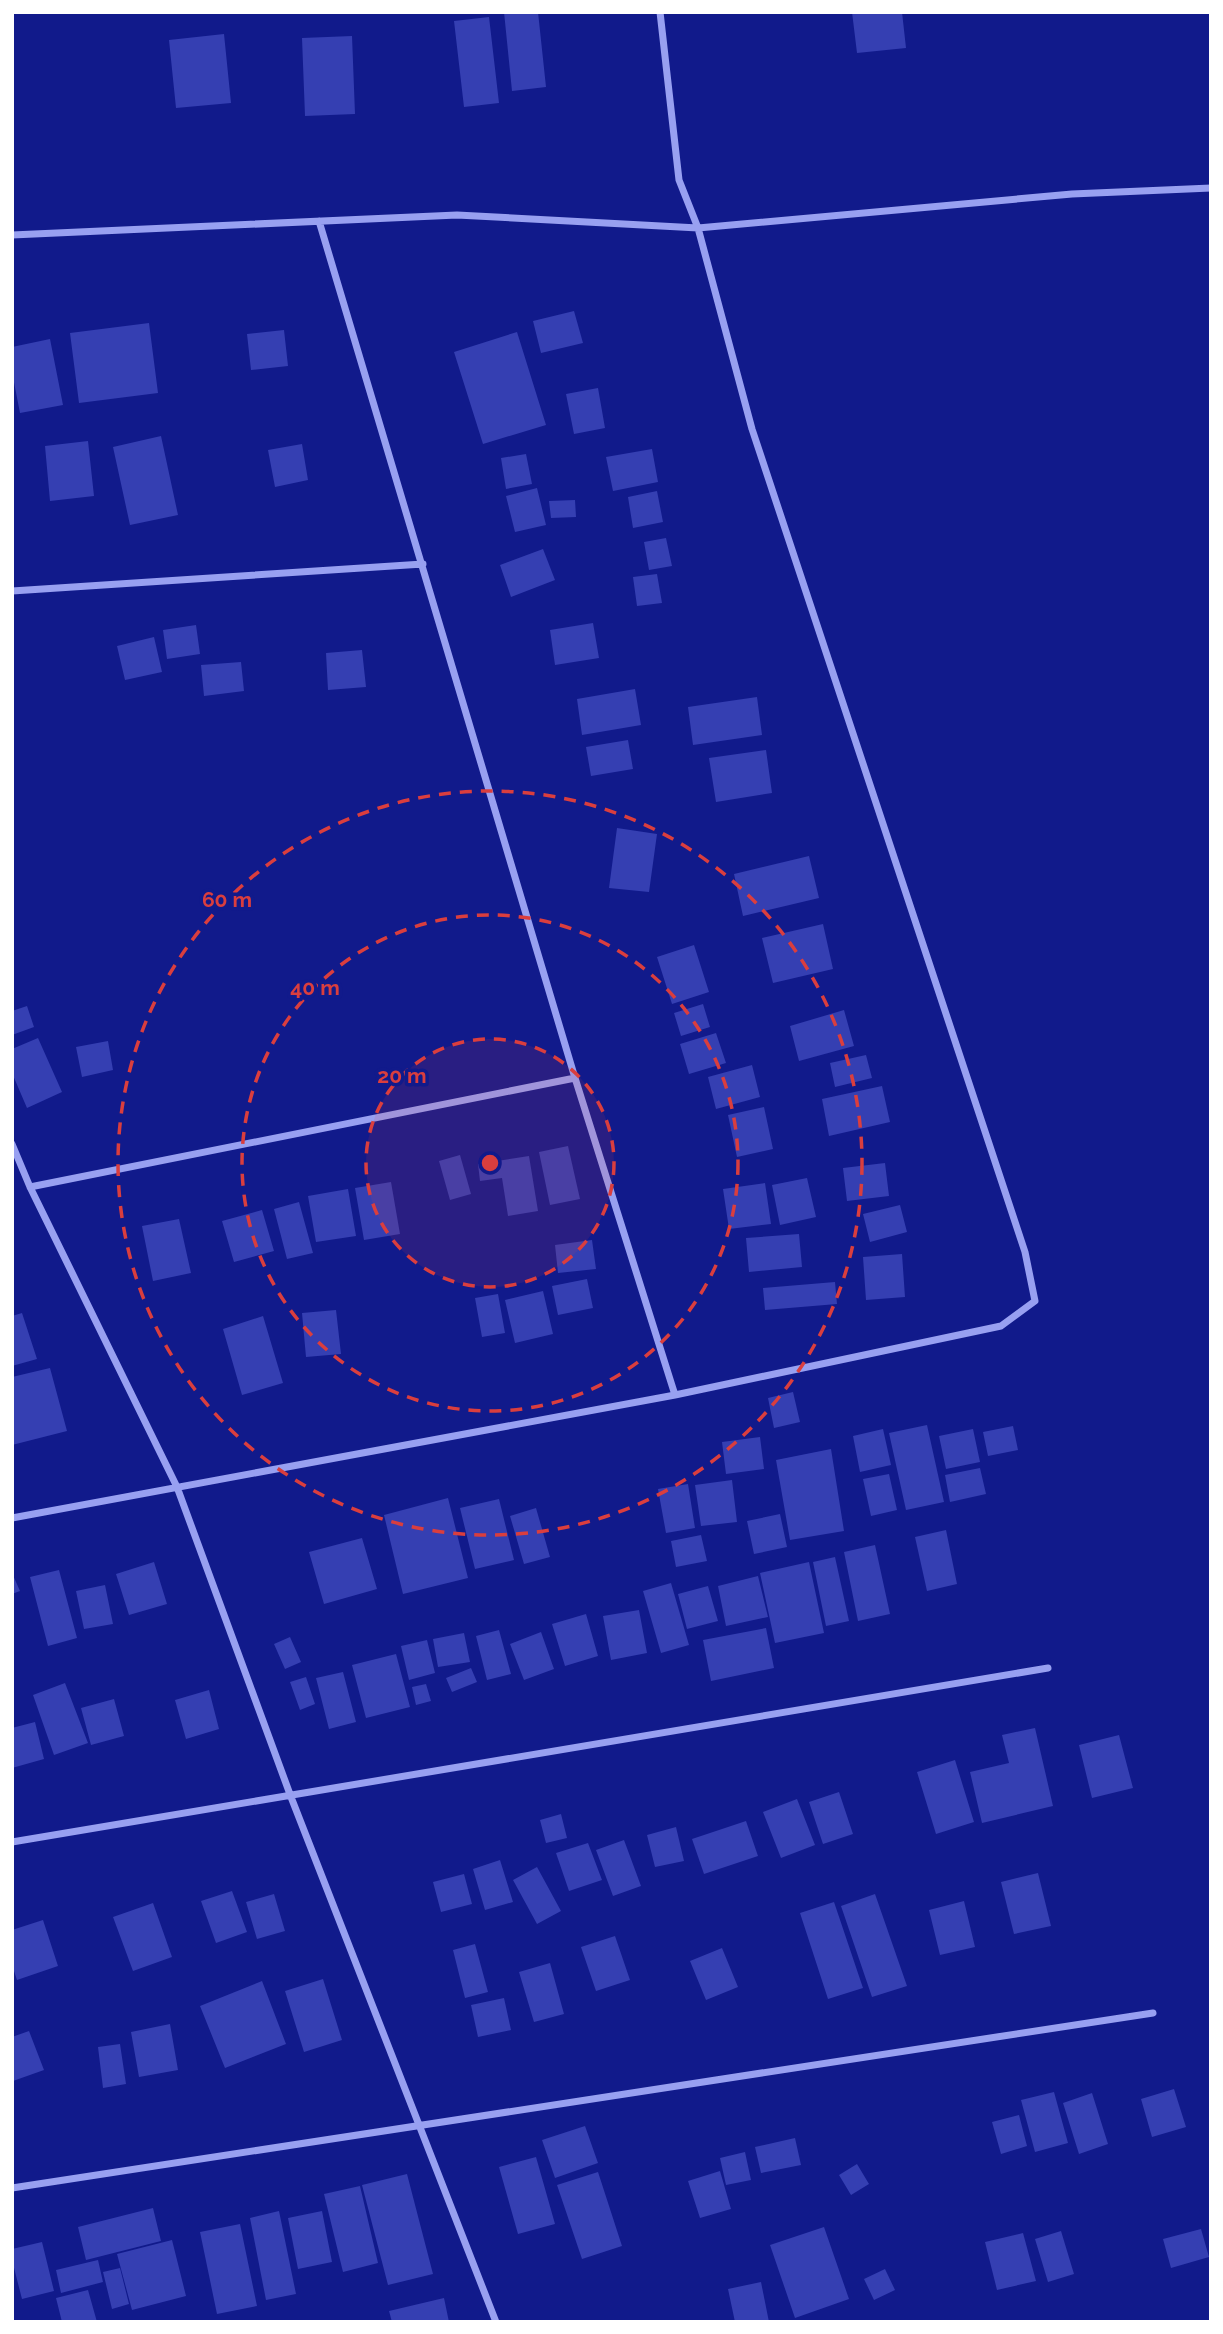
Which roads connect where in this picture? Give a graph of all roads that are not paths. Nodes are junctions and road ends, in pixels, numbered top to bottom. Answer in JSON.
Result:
{"nodes":[{"id":1,"x":660,"y":12,"type":"edge"},
{"id":2,"x":1211,"y":188,"type":"edge"},
{"id":3,"x":318,"y":221,"type":"junction"},
{"id":4,"x":698,"y":228,"type":"junction"},
{"id":5,"x":12,"y":235,"type":"edge"},
{"id":6,"x":422,"y":564,"type":"junction"},
{"id":7,"x":12,"y":591,"type":"edge"},
{"id":8,"x":575,"y":1078,"type":"junction"},
{"id":9,"x":12,"y":1144,"type":"edge"},
{"id":10,"x":30,"y":1187,"type":"junction"},
{"id":11,"x":675,"y":1395,"type":"junction"},
{"id":12,"x":177,"y":1487,"type":"junction"},
{"id":13,"x":12,"y":1518,"type":"edge"},
{"id":14,"x":1048,"y":1668,"type":"dead end"},
{"id":15,"x":290,"y":1797,"type":"junction"},
{"id":16,"x":12,"y":1842,"type":"edge"},
{"id":17,"x":1153,"y":2013,"type":"dead end"},
{"id":18,"x":421,"y":2126,"type":"junction"},
{"id":19,"x":12,"y":2188,"type":"edge"},
{"id":20,"x":496,"y":2322,"type":"edge"}],
"edges":[{"from":1,"to":4,"type":"street"},
{"from":2,"to":4,"type":"street"},
{"from":3,"to":4,"type":"street"},
{"from":3,"to":5,"type":"street"},
{"from":3,"to":6,"type":"street"},
{"from":4,"to":11,"type":"street"},
{"from":6,"to":7,"type":"street"},
{"from":6,"to":8,"type":"street"},
{"from":8,"to":10,"type":"street"},
{"from":8,"to":11,"type":"street"},
{"from":9,"to":10,"type":"street"},
{"from":10,"to":12,"type":"street"},
{"from":11,"to":12,"type":"street"},
{"from":12,"to":13,"type":"street"},
{"from":12,"to":15,"type":"street"},
{"from":14,"to":15,"type":"street"},
{"from":15,"to":16,"type":"street"},
{"from":15,"to":18,"type":"street"},
{"from":17,"to":18,"type":"street"},
{"from":18,"to":19,"type":"street"},
{"from":18,"to":20,"type":"street"}]}
